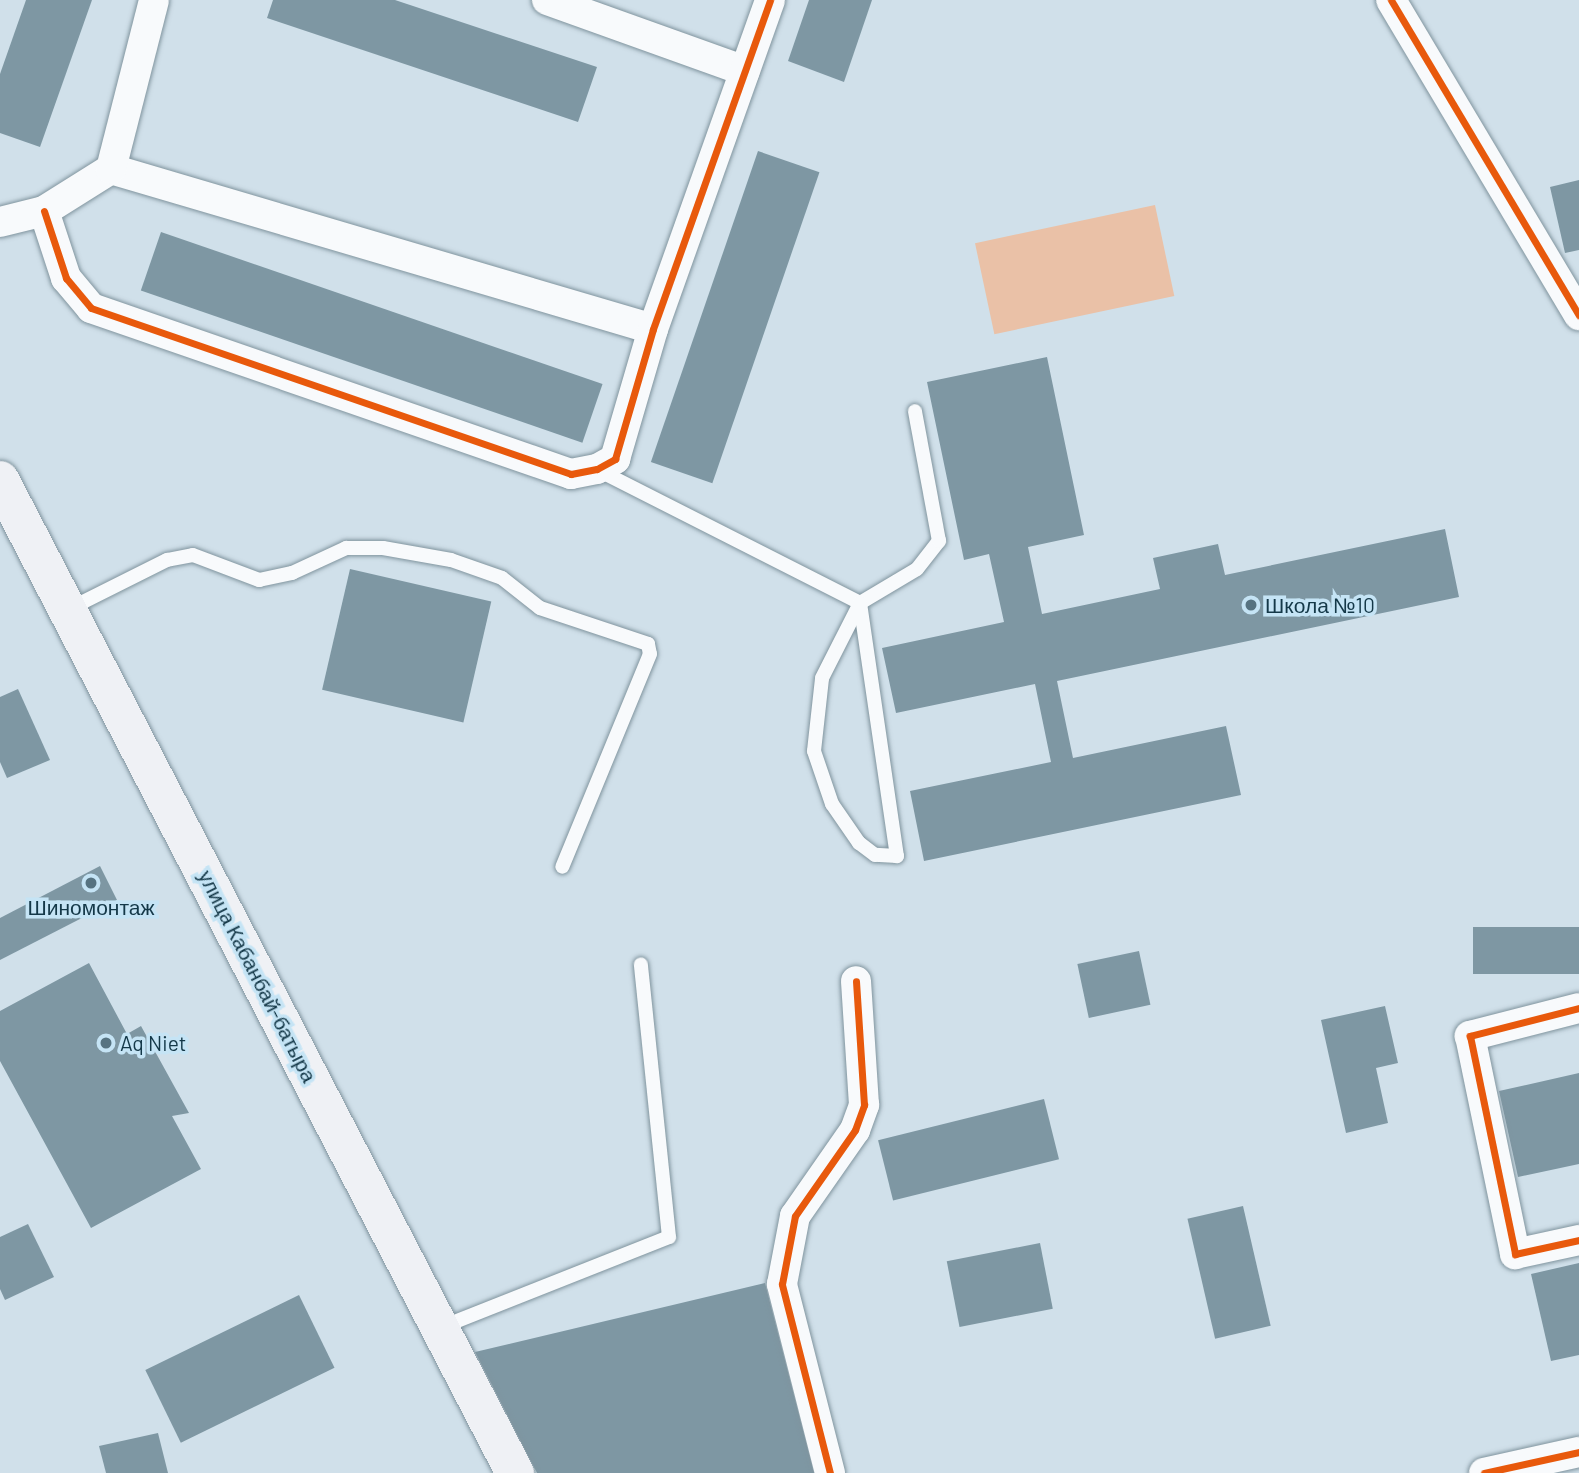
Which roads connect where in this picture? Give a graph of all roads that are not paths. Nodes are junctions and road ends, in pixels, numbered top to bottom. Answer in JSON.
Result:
{"nodes":[{"id":1,"x":154,"y":0,"type":"edge"},
{"id":2,"x":547,"y":0,"type":"edge"},
{"id":3,"x":770,"y":0,"type":"edge"},
{"id":4,"x":1391,"y":0,"type":"edge"},
{"id":5,"x":745,"y":71,"type":"junction"},
{"id":6,"x":111,"y":169,"type":"junction"},
{"id":7,"x":44,"y":211,"type":"junction"},
{"id":8,"x":0,"y":222,"type":"edge"},
{"id":9,"x":1579,"y":315,"type":"edge"},
{"id":10,"x":653,"y":329,"type":"junction"},
{"id":11,"x":915,"y":411,"type":"dead end"},
{"id":12,"x":597,"y":470,"type":"junction"},
{"id":13,"x":0,"y":480,"type":"edge"},
{"id":14,"x":860,"y":603,"type":"junction"},
{"id":15,"x":67,"y":610,"type":"junction"},
{"id":16,"x":562,"y":867,"type":"dead end"},
{"id":17,"x":641,"y":964,"type":"dead end"},
{"id":18,"x":856,"y":981,"type":"dead end"},
{"id":19,"x":1579,"y":1008,"type":"edge"},
{"id":20,"x":1579,"y":1240,"type":"edge"},
{"id":21,"x":440,"y":1328,"type":"junction"},
{"id":22,"x":1579,"y":1452,"type":"edge"},
{"id":23,"x":515,"y":1473,"type":"edge"},
{"id":24,"x":830,"y":1473,"type":"edge"},
{"id":25,"x":1484,"y":1473,"type":"edge"}],
"edges":[{"from":1,"to":6,"type":"street"},
{"from":2,"to":5,"type":"street"},
{"from":3,"to":5,"type":"street"},
{"from":4,"to":9,"type":"street"},
{"from":5,"to":10,"type":"street"},
{"from":6,"to":7,"type":"street"},
{"from":6,"to":10,"type":"street"},
{"from":7,"to":8,"type":"street"},
{"from":7,"to":12,"type":"street"},
{"from":10,"to":12,"type":"street"},
{"from":11,"to":14,"type":"lane"},
{"from":12,"to":14,"type":"lane"},
{"from":13,"to":15,"type":"main road","name":"улица Кабанбай-батыра"},
{"from":14,"to":14,"type":"lane"},
{"from":15,"to":16,"type":"lane"},
{"from":15,"to":21,"type":"main road","name":"улица Кабанбай-батыра"},
{"from":17,"to":21,"type":"lane"},
{"from":18,"to":24,"type":"street"},
{"from":19,"to":20,"type":"street"},
{"from":21,"to":23,"type":"main road","name":"улица Кабанбай-батыра"},
{"from":22,"to":25,"type":"street"}]}
